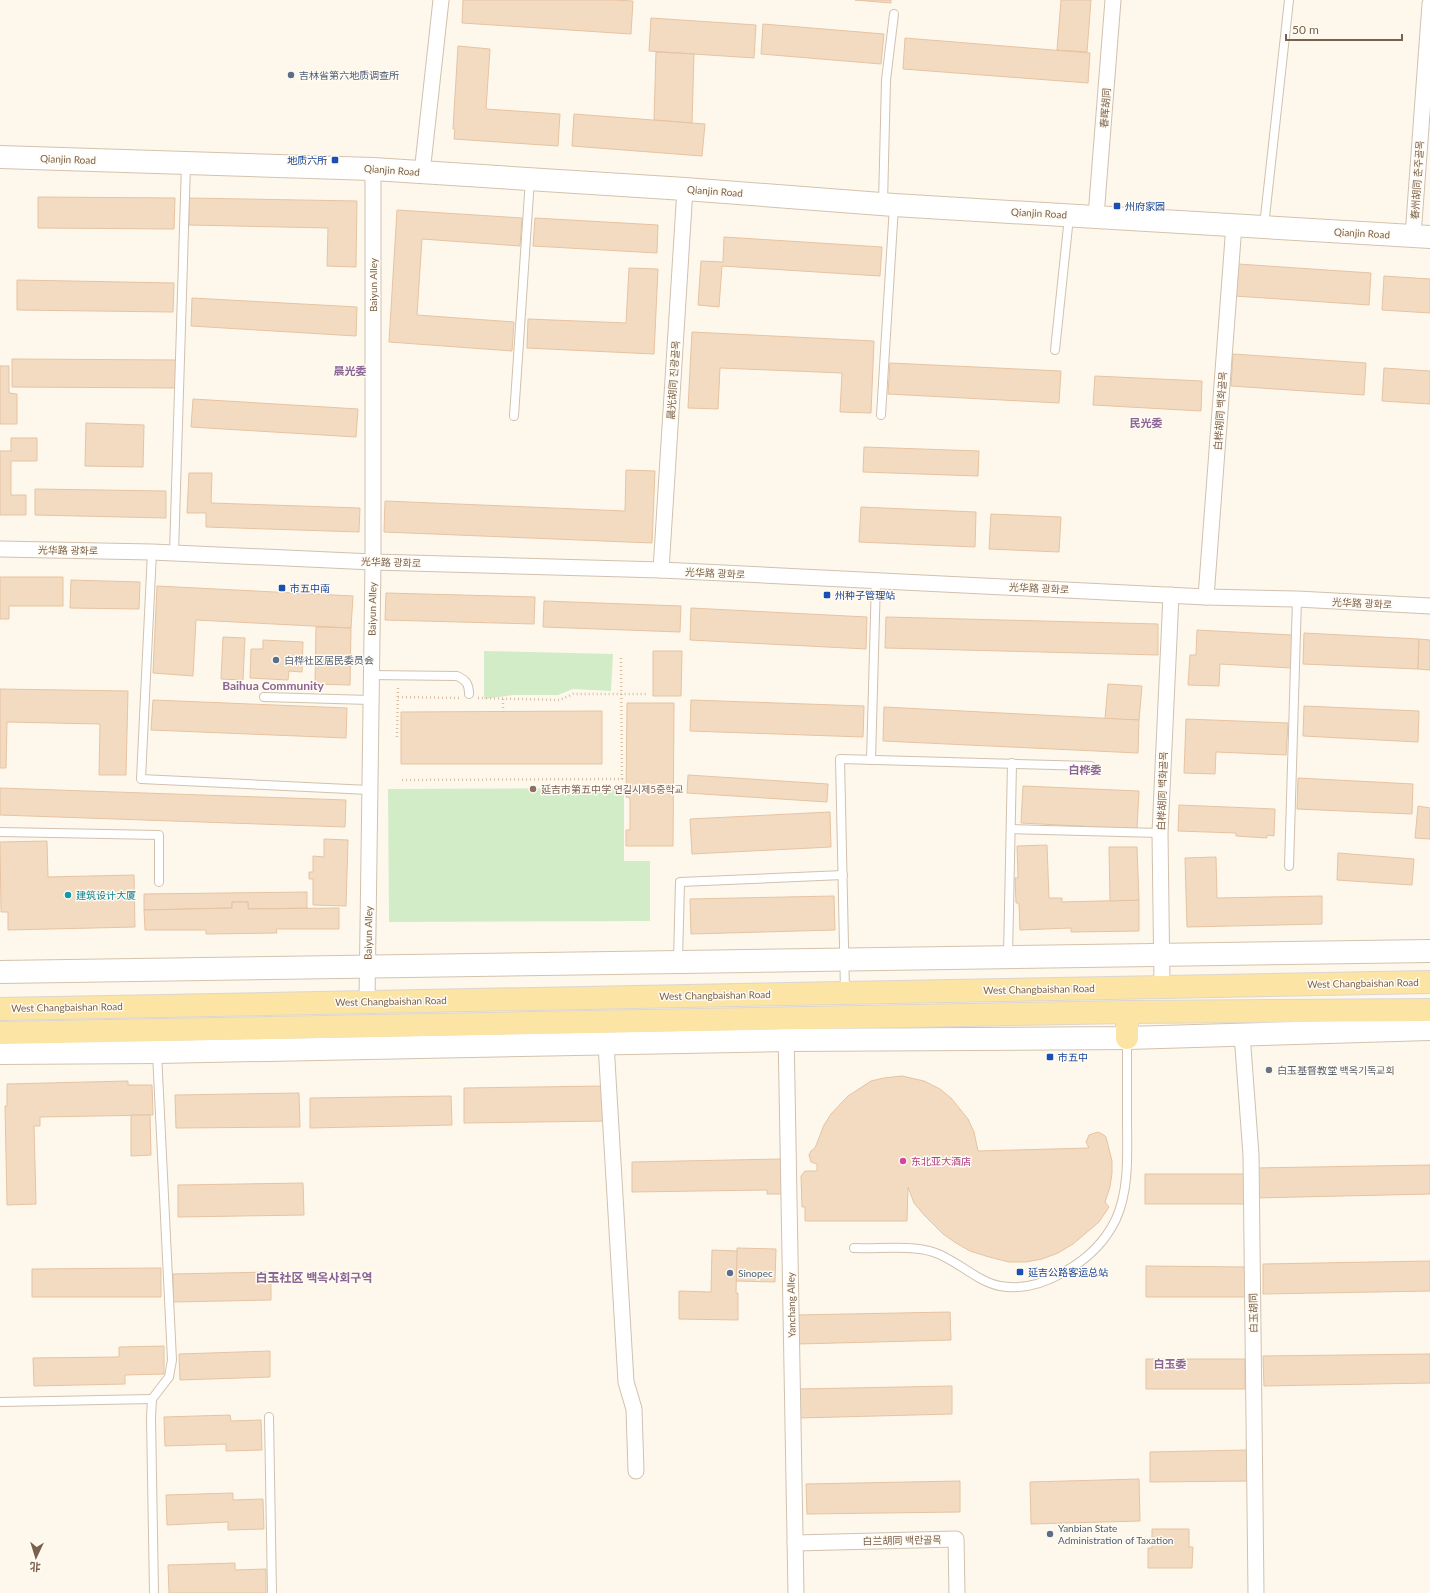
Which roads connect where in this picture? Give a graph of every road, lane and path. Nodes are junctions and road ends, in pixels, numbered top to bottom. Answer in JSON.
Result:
{"nodes":[{"id":1,"x":441,"y":0,"type":"edge"},
{"id":2,"x":1113,"y":0,"type":"edge"},
{"id":3,"x":1289,"y":0,"type":"edge"},
{"id":4,"x":1430,"y":4,"type":"edge"},
{"id":5,"x":894,"y":14,"type":"dead end"},
{"id":6,"x":0,"y":157,"type":"edge"},
{"id":7,"x":186,"y":163,"type":"junction"},
{"id":8,"x":373,"y":169,"type":"junction"},
{"id":9,"x":422,"y":172,"type":"junction"},
{"id":10,"x":530,"y":179,"type":"junction"},
{"id":11,"x":685,"y":189,"type":"junction"},
{"id":12,"x":889,"y":204,"type":"junction"},
{"id":13,"x":1069,"y":214,"type":"junction"},
{"id":14,"x":1096,"y":216,"type":"junction"},
{"id":15,"x":1234,"y":225,"type":"junction"},
{"id":16,"x":1264,"y":227,"type":"junction"},
{"id":17,"x":1422,"y":236,"type":"edge"},
{"id":18,"x":1055,"y":350,"type":"dead end"},
{"id":19,"x":881,"y":415,"type":"dead end"},
{"id":20,"x":514,"y":416,"type":"dead end"},
{"id":21,"x":0,"y":549,"type":"edge"},
{"id":22,"x":152,"y":552,"type":"junction"},
{"id":23,"x":174,"y":553,"type":"junction"},
{"id":24,"x":373,"y":562,"type":"junction"},
{"id":25,"x":661,"y":570,"type":"junction"},
{"id":26,"x":876,"y":580,"type":"junction"},
{"id":27,"x":1171,"y":595,"type":"junction"},
{"id":28,"x":1206,"y":597,"type":"junction"},
{"id":29,"x":1297,"y":600,"type":"junction"},
{"id":30,"x":1430,"y":606,"type":"edge"},
{"id":31,"x":621,"y":657,"type":"dead end"},
{"id":32,"x":371,"y":675,"type":"junction"},
{"id":33,"x":398,"y":675,"type":"junction"},
{"id":34,"x":621,"y":694,"type":"junction"},
{"id":35,"x":646,"y":694,"type":"dead end"},
{"id":36,"x":264,"y":697,"type":"dead end"},
{"id":37,"x":398,"y":697,"type":"junction"},
{"id":38,"x":469,"y":697,"type":"junction"},
{"id":39,"x":503,"y":699,"type":"junction"},
{"id":40,"x":370,"y":700,"type":"junction"},
{"id":41,"x":503,"y":712,"type":"dead end"},
{"id":42,"x":397,"y":737,"type":"dead end"},
{"id":43,"x":871,"y":760,"type":"junction"},
{"id":44,"x":1012,"y":763,"type":"junction"},
{"id":45,"x":1091,"y":766,"type":"dead end"},
{"id":46,"x":402,"y":780,"type":"dead end"},
{"id":47,"x":370,"y":790,"type":"junction"},
{"id":48,"x":1011,"y":828,"type":"junction"},
{"id":49,"x":0,"y":832,"type":"edge"},
{"id":50,"x":1160,"y":832,"type":"junction"},
{"id":51,"x":1289,"y":866,"type":"dead end"},
{"id":52,"x":843,"y":875,"type":"junction"},
{"id":53,"x":159,"y":882,"type":"dead end"},
{"id":54,"x":1430,"y":951,"type":"edge"},
{"id":55,"x":1161,"y":956,"type":"junction"},
{"id":56,"x":1008,"y":957,"type":"junction"},
{"id":57,"x":845,"y":959,"type":"junction"},
{"id":58,"x":678,"y":961,"type":"junction"},
{"id":59,"x":367,"y":965,"type":"junction"},
{"id":60,"x":0,"y":972,"type":"edge"},
{"id":61,"x":1430,"y":982,"type":"edge"},
{"id":62,"x":1162,"y":987,"type":"junction"},
{"id":63,"x":845,"y":993,"type":"junction"},
{"id":64,"x":367,"y":1002,"type":"junction"},
{"id":65,"x":0,"y":1009,"type":"edge"},
{"id":66,"x":1430,"y":1010,"type":"edge"},
{"id":67,"x":1127,"y":1012,"type":"junction"},
{"id":68,"x":786,"y":1018,"type":"junction"},
{"id":69,"x":1430,"y":1029,"type":"edge"},
{"id":70,"x":0,"y":1033,"type":"edge"},
{"id":71,"x":1242,"y":1034,"type":"junction"},
{"id":72,"x":1127,"y":1038,"type":"junction"},
{"id":73,"x":786,"y":1040,"type":"junction"},
{"id":74,"x":606,"y":1044,"type":"junction"},
{"id":75,"x":157,"y":1052,"type":"junction"},
{"id":76,"x":0,"y":1053,"type":"edge"},
{"id":77,"x":854,"y":1248,"type":"dead end"},
{"id":78,"x":152,"y":1399,"type":"junction"},
{"id":79,"x":0,"y":1402,"type":"edge"},
{"id":80,"x":269,"y":1417,"type":"dead end"},
{"id":81,"x":636,"y":1471,"type":"dead end"},
{"id":82,"x":795,"y":1543,"type":"junction"},
{"id":83,"x":154,"y":1593,"type":"edge"},
{"id":84,"x":272,"y":1593,"type":"edge"},
{"id":85,"x":796,"y":1593,"type":"edge"},
{"id":86,"x":957,"y":1593,"type":"edge"},
{"id":87,"x":1256,"y":1593,"type":"edge"}],
"edges":[{"from":1,"to":9,"type":"street"},
{"from":2,"to":14,"type":"street","name":"春晖胡同"},
{"from":3,"to":16,"type":"lane"},
{"from":4,"to":17,"type":"street","name":"春州胡同 춘주골목"},
{"from":5,"to":12,"type":"lane"},
{"from":6,"to":7,"type":"street","name":"Qianjin Road"},
{"from":7,"to":8,"type":"street","name":"Qianjin Road"},
{"from":7,"to":23,"type":"lane"},
{"from":8,"to":9,"type":"street","name":"Qianjin Road"},
{"from":8,"to":24,"type":"street","name":"Baiyun Alley"},
{"from":9,"to":10,"type":"street","name":"Qianjin Road"},
{"from":10,"to":11,"type":"street","name":"Qianjin Road"},
{"from":10,"to":20,"type":"lane"},
{"from":11,"to":12,"type":"street","name":"Qianjin Road"},
{"from":11,"to":25,"type":"street","name":"晨光胡同 진광골목"},
{"from":12,"to":13,"type":"street","name":"Qianjin Road"},
{"from":12,"to":19,"type":"lane"},
{"from":13,"to":14,"type":"street","name":"Qianjin Road"},
{"from":13,"to":18,"type":"lane"},
{"from":14,"to":15,"type":"street","name":"Qianjin Road"},
{"from":15,"to":16,"type":"street","name":"Qianjin Road"},
{"from":15,"to":28,"type":"street","name":"白桦胡同 백화골목"},
{"from":16,"to":17,"type":"street","name":"Qianjin Road"},
{"from":21,"to":22,"type":"street","name":"光华路 광화로"},
{"from":22,"to":23,"type":"street","name":"光华路 광화로"},
{"from":22,"to":47,"type":"lane"},
{"from":23,"to":24,"type":"street","name":"光华路 광화로"},
{"from":24,"to":25,"type":"street","name":"光华路 광화로"},
{"from":24,"to":32,"type":"street","name":"Baiyun Alley"},
{"from":25,"to":26,"type":"street","name":"光华路 광화로"},
{"from":26,"to":27,"type":"street","name":"光华路 광화로"},
{"from":26,"to":43,"type":"lane"},
{"from":27,"to":28,"type":"street","name":"光华路 광화로"},
{"from":27,"to":50,"type":"street","name":"白桦胡同 백화골목"},
{"from":28,"to":29,"type":"street","name":"光华路 광화로"},
{"from":29,"to":30,"type":"street","name":"光华路 광화로"},
{"from":29,"to":51,"type":"lane"},
{"from":31,"to":34,"type":"path"},
{"from":32,"to":33,"type":"lane"},
{"from":32,"to":40,"type":"street","name":"Baiyun Alley"},
{"from":33,"to":37,"type":"path"},
{"from":33,"to":38,"type":"lane"},
{"from":34,"to":35,"type":"path"},
{"from":34,"to":39,"type":"path"},
{"from":34,"to":46,"type":"path"},
{"from":36,"to":40,"type":"lane"},
{"from":37,"to":38,"type":"path"},
{"from":37,"to":42,"type":"path"},
{"from":38,"to":39,"type":"path"},
{"from":39,"to":41,"type":"path"},
{"from":40,"to":47,"type":"street","name":"Baiyun Alley"},
{"from":43,"to":44,"type":"lane"},
{"from":43,"to":52,"type":"lane"},
{"from":44,"to":45,"type":"lane"},
{"from":44,"to":48,"type":"lane"},
{"from":47,"to":59,"type":"street","name":"Baiyun Alley"},
{"from":48,"to":50,"type":"lane"},
{"from":48,"to":56,"type":"lane"},
{"from":49,"to":53,"type":"lane"},
{"from":50,"to":55,"type":"street","name":"白桦胡同 백화골목"},
{"from":52,"to":57,"type":"lane"},
{"from":52,"to":58,"type":"lane"},
{"from":54,"to":55,"type":"street"},
{"from":55,"to":56,"type":"street"},
{"from":55,"to":62,"type":"street","name":"白桦胡同 백화골목"},
{"from":56,"to":57,"type":"street"},
{"from":57,"to":58,"type":"street"},
{"from":57,"to":63,"type":"lane"},
{"from":58,"to":59,"type":"street"},
{"from":59,"to":60,"type":"street"},
{"from":59,"to":64,"type":"street","name":"Baiyun Alley"},
{"from":61,"to":62,"type":"main road","name":"West Changbaishan Road"},
{"from":62,"to":63,"type":"main road","name":"West Changbaishan Road"},
{"from":63,"to":64,"type":"main road","name":"West Changbaishan Road"},
{"from":64,"to":65,"type":"main road","name":"West Changbaishan Road"},
{"from":66,"to":67,"type":"main road"},
{"from":67,"to":68,"type":"main road"},
{"from":67,"to":72,"type":"main road"},
{"from":68,"to":70,"type":"main road"},
{"from":68,"to":73,"type":"street","name":"Yanchang Alley"},
{"from":69,"to":71,"type":"street"},
{"from":71,"to":72,"type":"street"},
{"from":71,"to":87,"type":"street","name":"白玉胡同"},
{"from":72,"to":73,"type":"street"},
{"from":72,"to":77,"type":"lane"},
{"from":73,"to":74,"type":"street"},
{"from":73,"to":82,"type":"street","name":"Yanchang Alley"},
{"from":74,"to":75,"type":"street"},
{"from":74,"to":81,"type":"street"},
{"from":75,"to":76,"type":"street"},
{"from":75,"to":78,"type":"lane"},
{"from":78,"to":79,"type":"lane"},
{"from":78,"to":83,"type":"lane"},
{"from":80,"to":84,"type":"lane"},
{"from":82,"to":85,"type":"street","name":"Yanchang Alley"},
{"from":82,"to":86,"type":"street","name":"白兰胡同 백란골목"}]}
